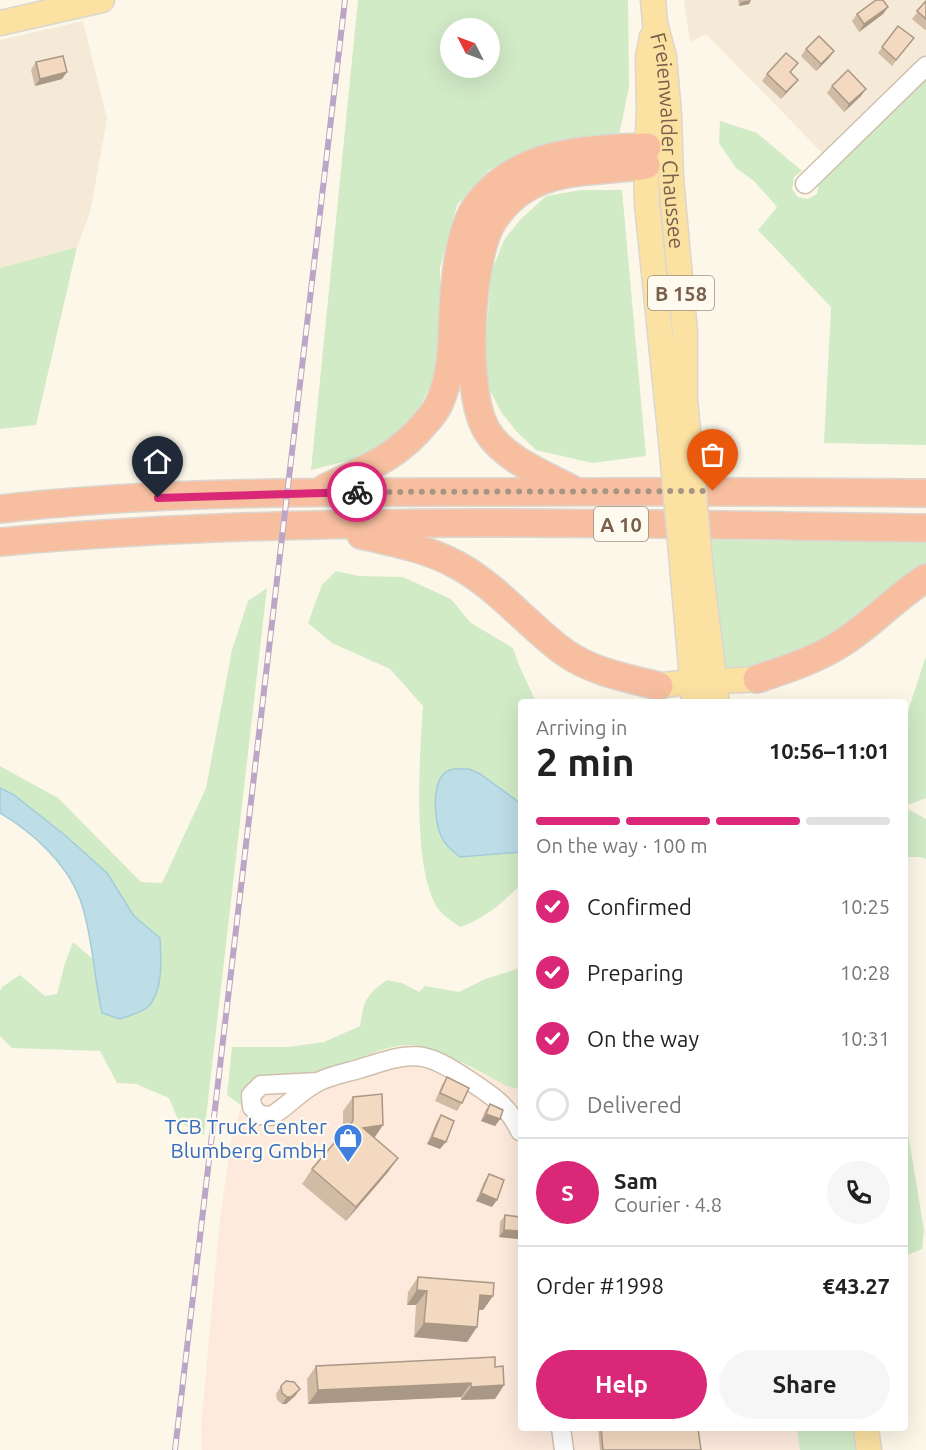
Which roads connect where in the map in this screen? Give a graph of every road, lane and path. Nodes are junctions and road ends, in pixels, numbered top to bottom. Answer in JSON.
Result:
{"nodes":[{"id":1,"x":102,"y":0,"type":"edge"},
{"id":2,"x":654,"y":11,"type":"edge"},
{"id":3,"x":0,"y":23,"type":"edge"},
{"id":4,"x":926,"y":66,"type":"edge"},
{"id":5,"x":659,"y":157,"type":"junction"},
{"id":6,"x":805,"y":184,"type":"dead end"},
{"id":7,"x":318,"y":492,"type":"junction"},
{"id":8,"x":576,"y":492,"type":"junction"},
{"id":9,"x":926,"y":493,"type":"edge"},
{"id":10,"x":0,"y":509,"type":"edge"},
{"id":11,"x":316,"y":524,"type":"junction"},
{"id":12,"x":926,"y":528,"type":"edge"},
{"id":13,"x":0,"y":542,"type":"edge"},
{"id":14,"x":926,"y":578,"type":"edge"},
{"id":15,"x":757,"y":679,"type":"junction"},
{"id":16,"x":704,"y":692,"type":"edge"},
{"id":17,"x":669,"y":694,"type":"edge"},
{"id":18,"x":739,"y":699,"type":"edge"},
{"id":19,"x":318,"y":1082,"type":"dead end"},
{"id":20,"x":518,"y":1128,"type":"edge"},
{"id":21,"x":561,"y":1431,"type":"edge"},
{"id":22,"x":866,"y":1431,"type":"edge"},
{"id":23,"x":564,"y":1450,"type":"edge"},
{"id":24,"x":869,"y":1450,"type":"edge"}],
"edges":[{"from":1,"to":3,"type":"main road"},
{"from":2,"to":5,"type":"main road","name":"Freienwalder Chaussee","number":"B 158"},
{"from":4,"to":6,"type":"street"},
{"from":5,"to":7,"type":"highway"},
{"from":5,"to":8,"type":"highway"},
{"from":5,"to":16,"type":"main road","name":"Freienwalder Chaussee","number":"B 158","bridge":true},
{"from":7,"to":8,"type":"highway","number":"A 10"},
{"from":7,"to":10,"type":"highway","number":"A 10"},
{"from":8,"to":9,"type":"highway","number":"A 10"},
{"from":11,"to":12,"type":"highway","number":"A 10"},
{"from":11,"to":13,"type":"highway","number":"A 10"},
{"from":11,"to":17,"type":"highway"},
{"from":14,"to":15,"type":"highway"},
{"from":15,"to":16,"type":"main road"},
{"from":15,"to":18,"type":"main road"},
{"from":16,"to":17,"type":"main road"},
{"from":19,"to":20,"type":"street"},
{"from":21,"to":23,"type":"street"},
{"from":22,"to":24,"type":"main road"}]}
